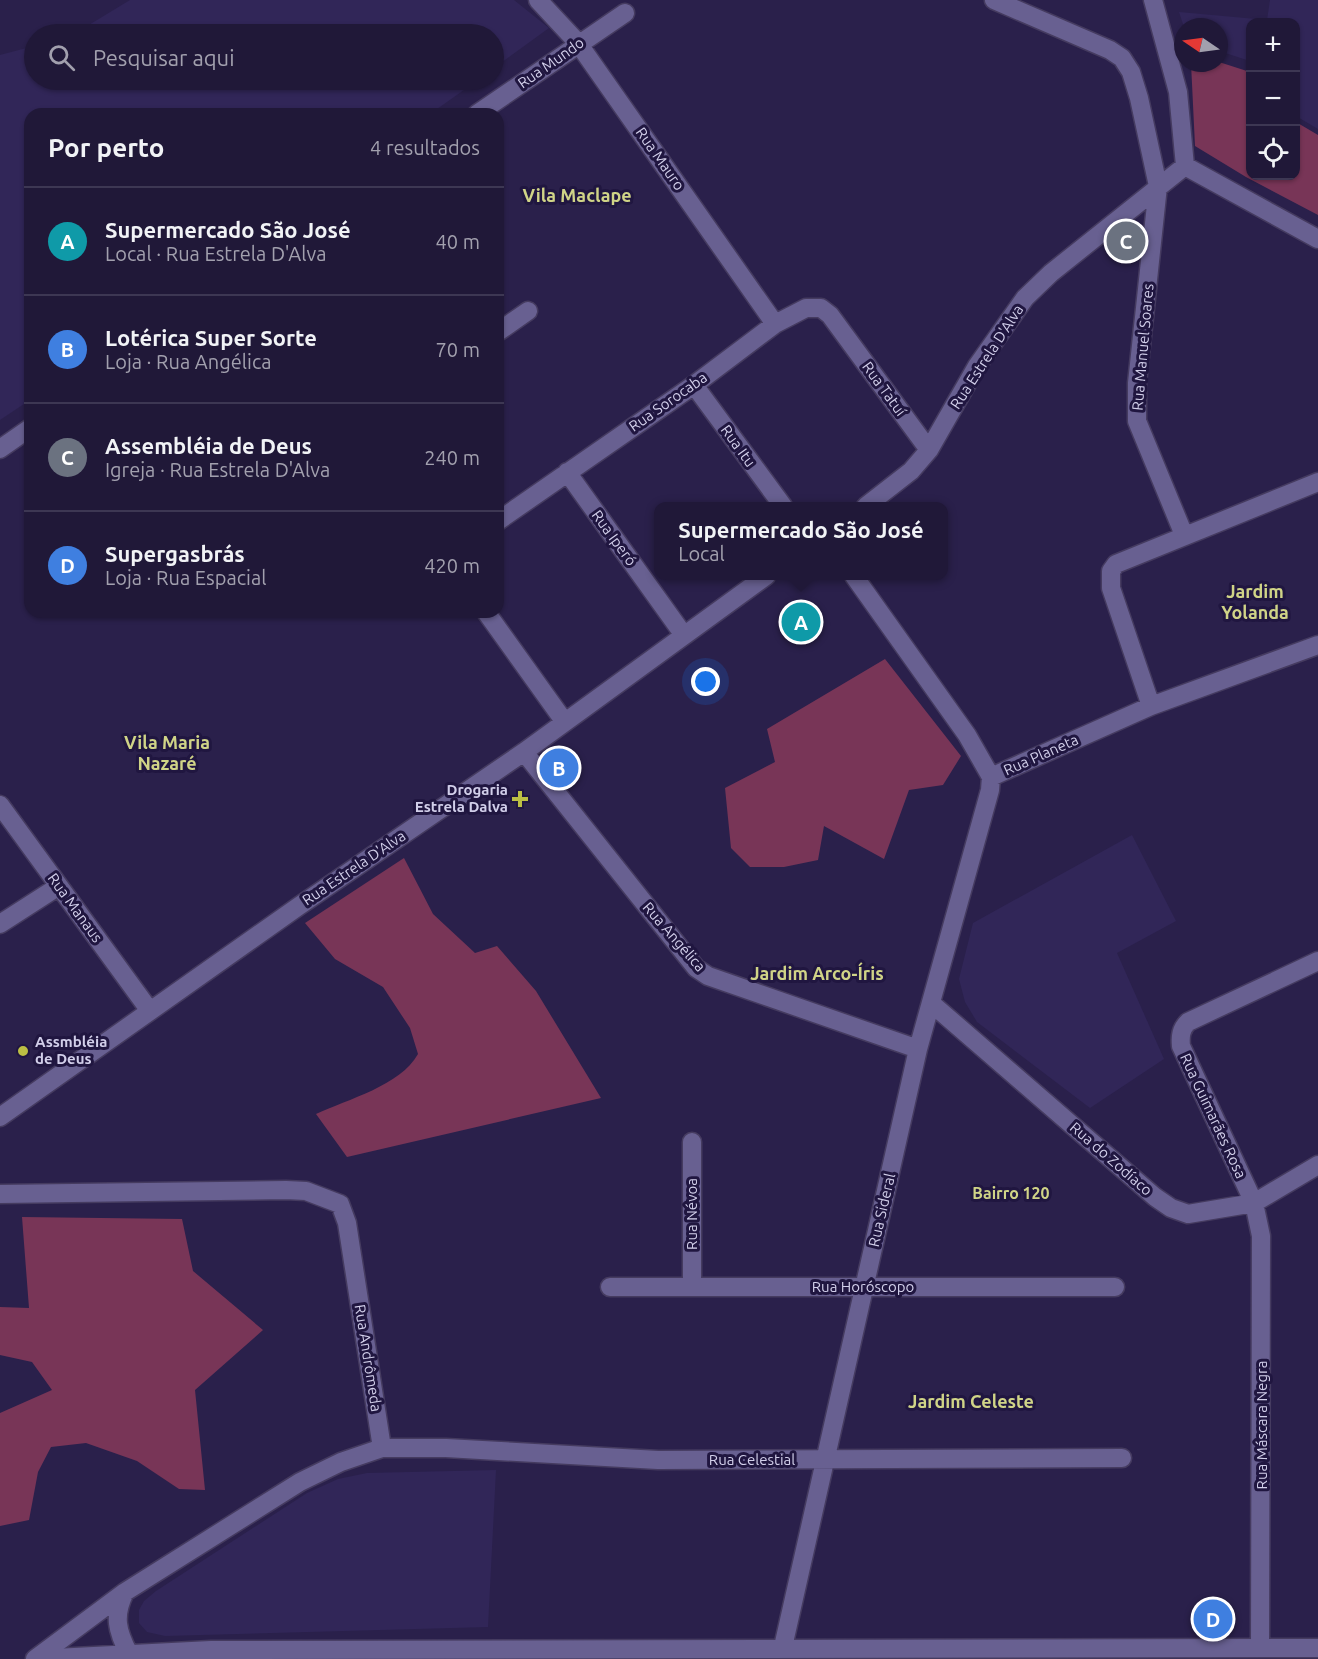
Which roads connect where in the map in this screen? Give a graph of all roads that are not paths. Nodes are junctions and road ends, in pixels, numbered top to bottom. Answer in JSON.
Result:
{"nodes":[{"id":1,"x":538,"y":0,"type":"edge"},
{"id":2,"x":994,"y":0,"type":"edge"},
{"id":3,"x":1153,"y":0,"type":"edge"},
{"id":4,"x":625,"y":13,"type":"dead end"},
{"id":5,"x":578,"y":42,"type":"junction"},
{"id":6,"x":485,"y":108,"type":"edge"},
{"id":7,"x":1185,"y":166,"type":"junction"},
{"id":8,"x":1158,"y":186,"type":"junction"},
{"id":9,"x":1318,"y":239,"type":"edge"},
{"id":10,"x":528,"y":311,"type":"dead end"},
{"id":11,"x":775,"y":324,"type":"junction"},
{"id":12,"x":838,"y":327,"type":"joint"},
{"id":13,"x":504,"y":328,"type":"edge"},
{"id":14,"x":694,"y":385,"type":"junction"},
{"id":15,"x":24,"y":432,"type":"edge"},
{"id":16,"x":0,"y":449,"type":"edge"},
{"id":17,"x":928,"y":450,"type":"junction"},
{"id":18,"x":567,"y":472,"type":"junction"},
{"id":19,"x":1318,"y":482,"type":"edge"},
{"id":20,"x":779,"y":502,"type":"edge"},
{"id":21,"x":872,"y":502,"type":"edge"},
{"id":22,"x":504,"y":517,"type":"edge"},
{"id":23,"x":1184,"y":535,"type":"junction"},
{"id":24,"x":760,"y":580,"type":"edge"},
{"id":25,"x":857,"y":580,"type":"edge"},
{"id":26,"x":490,"y":618,"type":"edge"},
{"id":27,"x":683,"y":634,"type":"junction"},
{"id":28,"x":1318,"y":645,"type":"edge"},
{"id":29,"x":1151,"y":706,"type":"junction"},
{"id":30,"x":564,"y":721,"type":"junction"},
{"id":31,"x":524,"y":752,"type":"junction"},
{"id":32,"x":991,"y":777,"type":"junction"},
{"id":33,"x":0,"y":805,"type":"edge"},
{"id":34,"x":59,"y":886,"type":"junction"},
{"id":35,"x":0,"y":924,"type":"edge"},
{"id":36,"x":1318,"y":961,"type":"edge"},
{"id":37,"x":932,"y":1004,"type":"junction"},
{"id":38,"x":150,"y":1011,"type":"junction"},
{"id":39,"x":918,"y":1049,"type":"junction"},
{"id":40,"x":0,"y":1117,"type":"edge"},
{"id":41,"x":692,"y":1142,"type":"dead end"},
{"id":42,"x":1318,"y":1165,"type":"edge"},
{"id":43,"x":0,"y":1194,"type":"edge"},
{"id":44,"x":1254,"y":1203,"type":"junction"},
{"id":45,"x":610,"y":1287,"type":"dead end"},
{"id":46,"x":692,"y":1287,"type":"junction"},
{"id":47,"x":865,"y":1287,"type":"junction"},
{"id":48,"x":1115,"y":1287,"type":"dead end"},
{"id":49,"x":382,"y":1448,"type":"junction"},
{"id":50,"x":1122,"y":1458,"type":"dead end"},
{"id":51,"x":825,"y":1459,"type":"junction"},
{"id":52,"x":125,"y":1592,"type":"junction"},
{"id":53,"x":783,"y":1647,"type":"junction"},
{"id":54,"x":1260,"y":1647,"type":"junction"},
{"id":55,"x":1318,"y":1647,"type":"edge"},
{"id":56,"x":687,"y":1653,"type":"edge"},
{"id":57,"x":129,"y":1654,"type":"junction"},
{"id":58,"x":505,"y":1654,"type":"edge"},
{"id":59,"x":1171,"y":1654,"type":"edge"},
{"id":60,"x":35,"y":1659,"type":"edge"}],
"edges":[{"from":1,"to":5,"type":"street","name":"Rua Mauro"},
{"from":2,"to":8,"type":"street","name":"Rua Manuel Soares"},
{"from":3,"to":7,"type":"street"},
{"from":4,"to":5,"type":"street","name":"Rua Mundo"},
{"from":5,"to":6,"type":"street","name":"Rua Mundo"},
{"from":5,"to":11,"type":"street","name":"Rua Mauro"},
{"from":7,"to":8,"type":"street","name":"Rua Estrela D'Alva"},
{"from":7,"to":9,"type":"street"},
{"from":8,"to":17,"type":"street","name":"Rua Estrela D'Alva"},
{"from":8,"to":23,"type":"street","name":"Rua Manuel Soares"},
{"from":10,"to":13,"type":"street"},
{"from":11,"to":12,"type":"street","name":"Rua Sorocaba"},
{"from":11,"to":14,"type":"street","name":"Rua Sorocaba"},
{"from":12,"to":17,"type":"street","name":"Rua Tatuí"},
{"from":14,"to":18,"type":"street","name":"Rua Sorocaba"},
{"from":14,"to":20,"type":"street","name":"Rua Itu"},
{"from":15,"to":16,"type":"street"},
{"from":17,"to":21,"type":"street","name":"Rua Estrela D'Alva"},
{"from":18,"to":22,"type":"street","name":"Rua Sorocaba"},
{"from":18,"to":27,"type":"street","name":"Rua Iperó"},
{"from":19,"to":23,"type":"street"},
{"from":23,"to":29,"type":"street"},
{"from":24,"to":27,"type":"street","name":"Rua Estrela D'Alva"},
{"from":25,"to":32,"type":"street","name":"Rua Planeta"},
{"from":26,"to":30,"type":"street"},
{"from":27,"to":30,"type":"street","name":"Rua Estrela D'Alva"},
{"from":28,"to":29,"type":"street","name":"Rua Planeta"},
{"from":29,"to":32,"type":"street","name":"Rua Planeta"},
{"from":30,"to":31,"type":"street","name":"Rua Estrela D'Alva"},
{"from":31,"to":38,"type":"street","name":"Rua Estrela D'Alva"},
{"from":31,"to":39,"type":"street","name":"Rua Angélica"},
{"from":32,"to":37,"type":"street","name":"Rua Sideral"},
{"from":33,"to":34,"type":"street","name":"Rua Manaus"},
{"from":34,"to":35,"type":"street"},
{"from":34,"to":38,"type":"street","name":"Rua Manaus"},
{"from":36,"to":44,"type":"street","name":"Rua Guimarães Rosa"},
{"from":37,"to":39,"type":"street","name":"Rua Sideral"},
{"from":37,"to":44,"type":"street","name":"Rua do Zodíaco"},
{"from":38,"to":40,"type":"street","name":"Rua Estrela D'Alva"},
{"from":39,"to":47,"type":"street","name":"Rua Sideral"},
{"from":41,"to":46,"type":"street","name":"Rua Névoa"},
{"from":42,"to":44,"type":"street","name":"Rua do Zodíaco"},
{"from":43,"to":49,"type":"street","name":"Rua Andrômeda"},
{"from":44,"to":54,"type":"street","name":"Rua Máscara Negra"},
{"from":45,"to":46,"type":"street","name":"Rua Horóscopo"},
{"from":46,"to":47,"type":"street","name":"Rua Horóscopo"},
{"from":47,"to":48,"type":"street","name":"Rua Horóscopo"},
{"from":47,"to":51,"type":"street","name":"Rua Sideral"},
{"from":49,"to":51,"type":"street","name":"Rua Celestial"},
{"from":49,"to":52,"type":"street"},
{"from":50,"to":51,"type":"street","name":"Rua Celestial"},
{"from":51,"to":53,"type":"street","name":"Rua Sideral"},
{"from":52,"to":57,"type":"street"},
{"from":52,"to":60,"type":"street"},
{"from":53,"to":56,"type":"street"},
{"from":53,"to":59,"type":"street"},
{"from":54,"to":55,"type":"street"},
{"from":54,"to":59,"type":"street"},
{"from":56,"to":58,"type":"street"},
{"from":57,"to":58,"type":"street"},
{"from":57,"to":60,"type":"street"}]}
